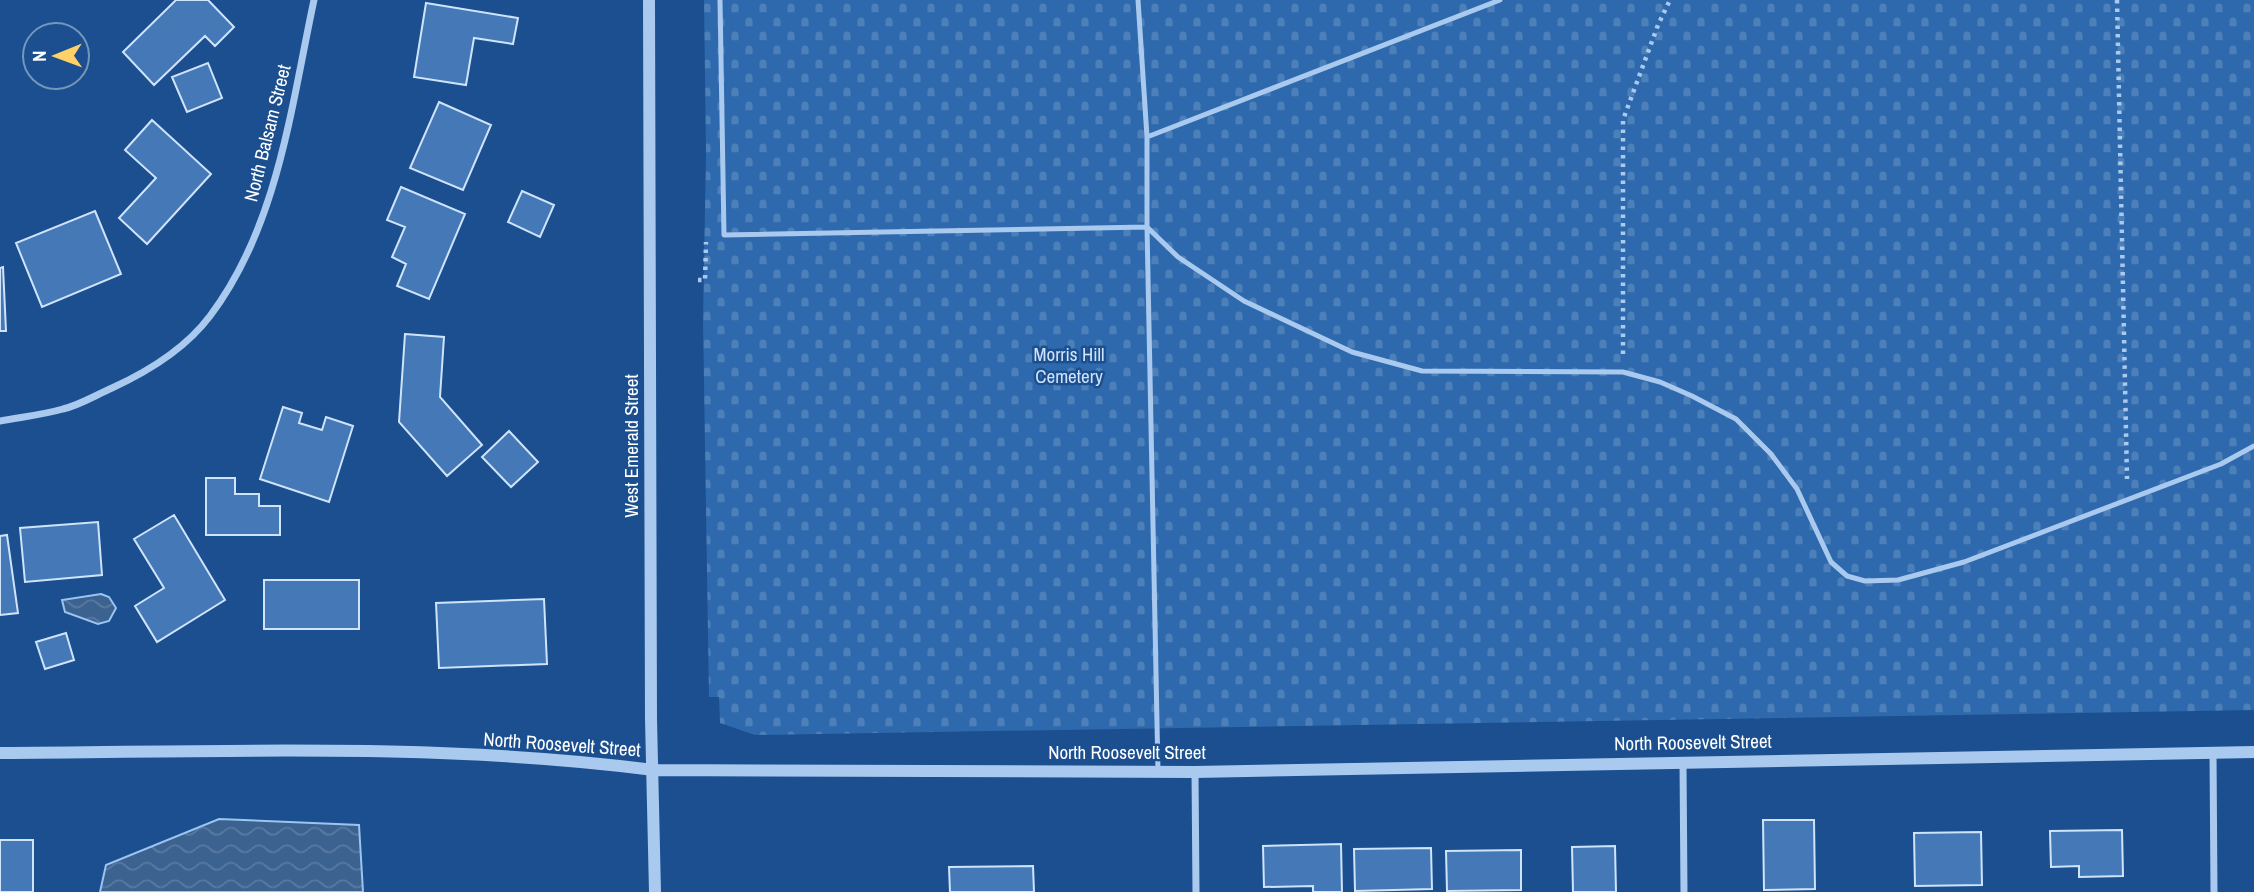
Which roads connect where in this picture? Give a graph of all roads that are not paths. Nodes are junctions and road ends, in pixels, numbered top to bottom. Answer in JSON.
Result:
{"nodes":[{"id":1,"x":314,"y":0,"type":"edge"},
{"id":2,"x":649,"y":0,"type":"edge"},
{"id":3,"x":720,"y":0,"type":"edge"},
{"id":4,"x":1138,"y":0,"type":"edge"},
{"id":5,"x":1500,"y":0,"type":"edge"},
{"id":6,"x":1147,"y":137,"type":"junction"},
{"id":7,"x":1147,"y":227,"type":"junction"},
{"id":8,"x":0,"y":421,"type":"edge"},
{"id":9,"x":2254,"y":446,"type":"edge"},
{"id":10,"x":2213,"y":752,"type":"junction"},
{"id":11,"x":2254,"y":752,"type":"edge"},
{"id":12,"x":0,"y":754,"type":"edge"},
{"id":13,"x":1683,"y":761,"type":"junction"},
{"id":14,"x":654,"y":771,"type":"junction"},
{"id":15,"x":1158,"y":772,"type":"junction"},
{"id":16,"x":1195,"y":772,"type":"junction"},
{"id":17,"x":655,"y":892,"type":"edge"},
{"id":18,"x":1196,"y":892,"type":"edge"},
{"id":19,"x":1684,"y":892,"type":"edge"},
{"id":20,"x":2214,"y":892,"type":"edge"}],
"edges":[{"from":1,"to":8,"type":"street","name":"North Balsam Street"},
{"from":2,"to":14,"type":"street","name":"West Emerald Street"},
{"from":3,"to":7,"type":"lane"},
{"from":4,"to":6,"type":"lane"},
{"from":5,"to":6,"type":"lane"},
{"from":6,"to":7,"type":"lane"},
{"from":7,"to":9,"type":"lane"},
{"from":7,"to":15,"type":"lane"},
{"from":10,"to":11,"type":"street","name":"North Roosevelt Street"},
{"from":10,"to":13,"type":"street","name":"North Roosevelt Street"},
{"from":10,"to":20,"type":"street"},
{"from":12,"to":14,"type":"street","name":"North Roosevelt Street"},
{"from":13,"to":16,"type":"street","name":"North Roosevelt Street"},
{"from":13,"to":19,"type":"street"},
{"from":14,"to":15,"type":"street","name":"North Roosevelt Street"},
{"from":14,"to":17,"type":"street","name":"West Emerald Street"},
{"from":15,"to":16,"type":"street","name":"North Roosevelt Street"},
{"from":16,"to":18,"type":"street"}]}
